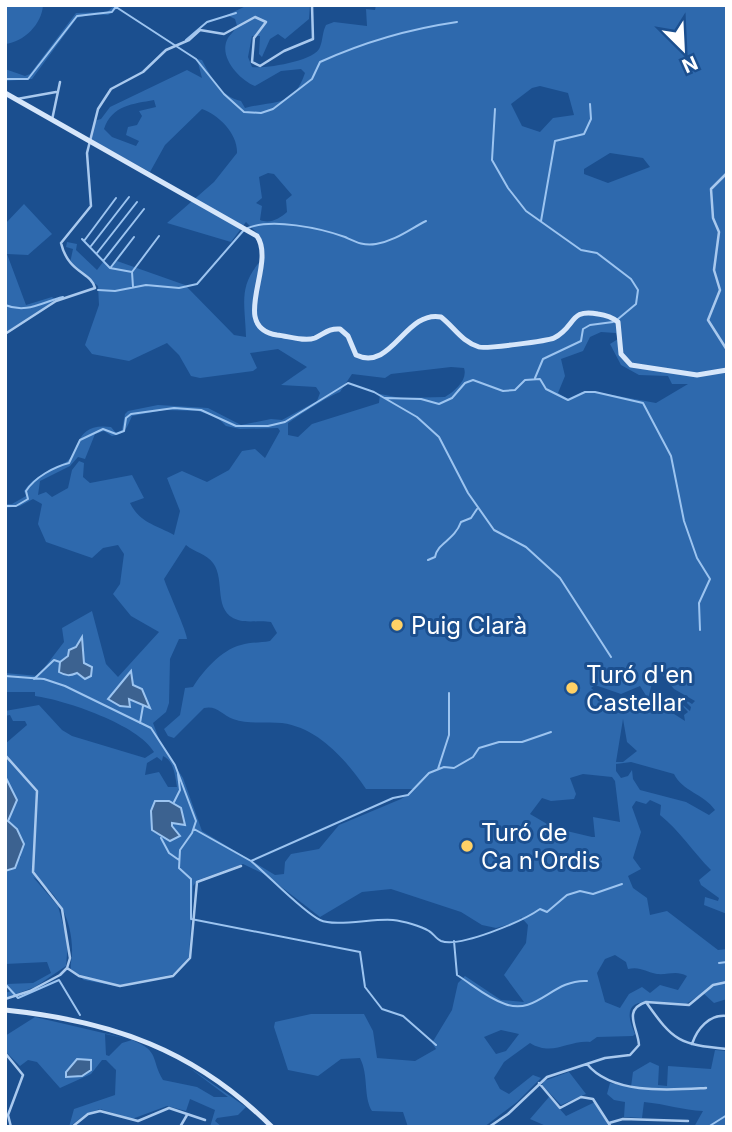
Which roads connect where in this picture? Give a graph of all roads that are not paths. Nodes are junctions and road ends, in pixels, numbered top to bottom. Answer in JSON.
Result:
{"nodes":[{"id":1,"x":312,"y":5,"type":"edge"},
{"id":2,"x":60,"y":82,"type":"dead end"},
{"id":3,"x":57,"y":92,"type":"junction"},
{"id":4,"x":5,"y":93,"type":"edge"},
{"id":5,"x":17,"y":99,"type":"junction"},
{"id":6,"x":52,"y":120,"type":"junction"},
{"id":7,"x":89,"y":141,"type":"junction"},
{"id":8,"x":727,"y":173,"type":"edge"},
{"id":9,"x":5,"y":334,"type":"edge"},
{"id":10,"x":727,"y":350,"type":"edge"},
{"id":11,"x":727,"y":370,"type":"edge"},
{"id":12,"x":5,"y":755,"type":"edge"},
{"id":13,"x":241,"y":866,"type":"dead end"},
{"id":14,"x":67,"y":968,"type":"junction"},
{"id":15,"x":727,"y":982,"type":"edge"},
{"id":16,"x":5,"y":999,"type":"edge"},
{"id":17,"x":646,"y":1002,"type":"junction"},
{"id":18,"x":5,"y":1010,"type":"edge"},
{"id":19,"x":727,"y":1016,"type":"edge"},
{"id":20,"x":692,"y":1046,"type":"junction"},
{"id":21,"x":727,"y":1049,"type":"edge"},
{"id":22,"x":5,"y":1053,"type":"edge"},
{"id":23,"x":587,"y":1064,"type":"junction"},
{"id":24,"x":539,"y":1083,"type":"junction"},
{"id":25,"x":706,"y":1088,"type":"dead end"},
{"id":26,"x":187,"y":1113,"type":"junction"},
{"id":27,"x":205,"y":1120,"type":"dead end"},
{"id":28,"x":688,"y":1121,"type":"dead end"},
{"id":29,"x":610,"y":1125,"type":"edge"},
{"id":30,"x":11,"y":1127,"type":"edge"},
{"id":31,"x":72,"y":1127,"type":"edge"},
{"id":32,"x":180,"y":1127,"type":"edge"},
{"id":33,"x":272,"y":1127,"type":"edge"},
{"id":34,"x":489,"y":1127,"type":"edge"}],
"edges":[{"from":1,"to":7,"type":"street"},
{"from":2,"to":3,"type":"street"},
{"from":3,"to":5,"type":"street"},
{"from":3,"to":6,"type":"street"},
{"from":4,"to":5,"type":"main road"},
{"from":5,"to":6,"type":"main road"},
{"from":6,"to":7,"type":"main road"},
{"from":7,"to":9,"type":"street"},
{"from":7,"to":11,"type":"main road"},
{"from":8,"to":10,"type":"street"},
{"from":12,"to":14,"type":"street"},
{"from":13,"to":14,"type":"street"},
{"from":14,"to":16,"type":"street"},
{"from":15,"to":17,"type":"street"},
{"from":17,"to":20,"type":"street"},
{"from":17,"to":23,"type":"street"},
{"from":18,"to":33,"type":"main road"},
{"from":19,"to":20,"type":"street"},
{"from":20,"to":21,"type":"street"},
{"from":22,"to":30,"type":"street"},
{"from":23,"to":24,"type":"street"},
{"from":23,"to":25,"type":"street"},
{"from":24,"to":29,"type":"street"},
{"from":24,"to":34,"type":"street"},
{"from":26,"to":27,"type":"street"},
{"from":26,"to":31,"type":"street"},
{"from":26,"to":32,"type":"street"},
{"from":28,"to":29,"type":"street"}]}
